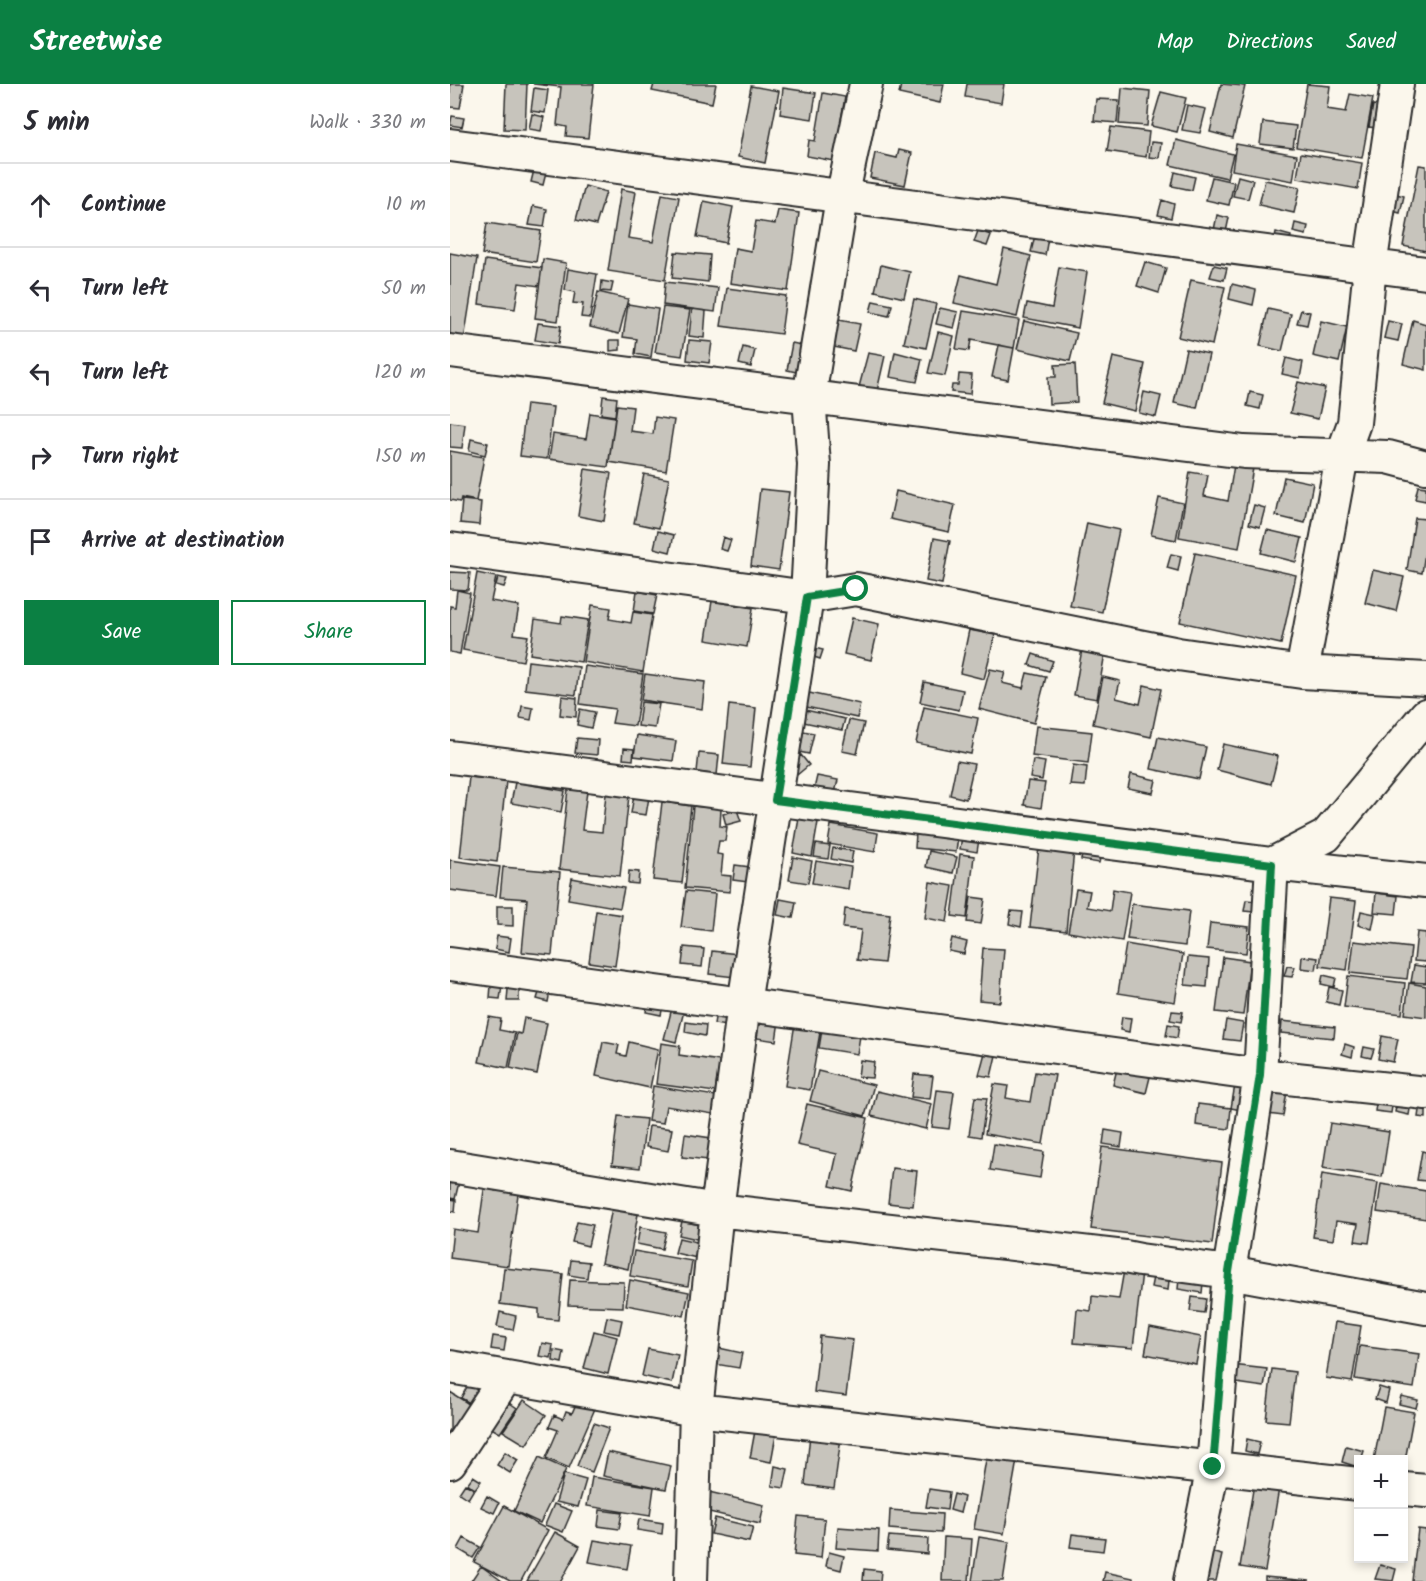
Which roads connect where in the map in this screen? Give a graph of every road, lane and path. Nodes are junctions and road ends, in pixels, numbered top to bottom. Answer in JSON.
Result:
{"nodes":[{"id":1,"x":866,"y":84,"type":"edge"},
{"id":2,"x":1397,"y":84,"type":"edge"},
{"id":3,"x":450,"y":145,"type":"edge"},
{"id":4,"x":842,"y":198,"type":"junction"},
{"id":5,"x":1370,"y":267,"type":"junction"},
{"id":6,"x":1426,"y":273,"type":"edge"},
{"id":7,"x":450,"y":351,"type":"edge"},
{"id":8,"x":809,"y":397,"type":"junction"},
{"id":9,"x":1342,"y":456,"type":"junction"},
{"id":10,"x":1426,"y":467,"type":"edge"},
{"id":11,"x":450,"y":549,"type":"edge"},
{"id":12,"x":807,"y":597,"type":"junction"},
{"id":13,"x":1302,"y":672,"type":"junction"},
{"id":14,"x":1426,"y":679,"type":"edge"},
{"id":15,"x":1426,"y":715,"type":"edge"},
{"id":16,"x":450,"y":757,"type":"edge"},
{"id":17,"x":775,"y":800,"type":"junction"},
{"id":18,"x":1272,"y":864,"type":"junction"},
{"id":19,"x":1426,"y":881,"type":"edge"},
{"id":20,"x":450,"y":964,"type":"edge"},
{"id":21,"x":744,"y":1004,"type":"junction"},
{"id":22,"x":1260,"y":1075,"type":"junction"},
{"id":23,"x":1426,"y":1094,"type":"edge"},
{"id":24,"x":450,"y":1166,"type":"edge"},
{"id":25,"x":717,"y":1210,"type":"junction"},
{"id":26,"x":1229,"y":1272,"type":"junction"},
{"id":27,"x":1426,"y":1308,"type":"edge"},
{"id":28,"x":450,"y":1367,"type":"edge"},
{"id":29,"x":506,"y":1377,"type":"junction"},
{"id":30,"x":696,"y":1410,"type":"junction"},
{"id":31,"x":450,"y":1462,"type":"edge"},
{"id":32,"x":1213,"y":1467,"type":"junction"},
{"id":33,"x":1354,"y":1483,"type":"edge"},
{"id":34,"x":1408,"y":1489,"type":"edge"},
{"id":35,"x":1426,"y":1491,"type":"edge"},
{"id":36,"x":691,"y":1581,"type":"edge"},
{"id":37,"x":1190,"y":1581,"type":"edge"}],
"edges":[{"from":1,"to":4,"type":"street"},
{"from":2,"to":5,"type":"street"},
{"from":3,"to":4,"type":"street"},
{"from":4,"to":5,"type":"street"},
{"from":4,"to":8,"type":"street"},
{"from":5,"to":6,"type":"street"},
{"from":5,"to":9,"type":"street"},
{"from":7,"to":8,"type":"street"},
{"from":8,"to":9,"type":"street"},
{"from":8,"to":12,"type":"street"},
{"from":9,"to":10,"type":"street"},
{"from":9,"to":13,"type":"street"},
{"from":11,"to":12,"type":"street"},
{"from":12,"to":13,"type":"street"},
{"from":12,"to":17,"type":"street"},
{"from":13,"to":14,"type":"street"},
{"from":15,"to":18,"type":"street"},
{"from":16,"to":17,"type":"street"},
{"from":17,"to":18,"type":"street"},
{"from":17,"to":21,"type":"street"},
{"from":18,"to":19,"type":"street"},
{"from":18,"to":22,"type":"street"},
{"from":20,"to":21,"type":"street"},
{"from":21,"to":22,"type":"street"},
{"from":21,"to":25,"type":"street"},
{"from":22,"to":23,"type":"street"},
{"from":22,"to":26,"type":"street"},
{"from":24,"to":25,"type":"street"},
{"from":25,"to":26,"type":"street"},
{"from":25,"to":30,"type":"street"},
{"from":26,"to":27,"type":"street"},
{"from":26,"to":32,"type":"street"},
{"from":28,"to":29,"type":"street"},
{"from":29,"to":30,"type":"street"},
{"from":29,"to":31,"type":"street"},
{"from":30,"to":32,"type":"street"},
{"from":30,"to":36,"type":"street"},
{"from":32,"to":33,"type":"street"},
{"from":32,"to":37,"type":"street"},
{"from":34,"to":35,"type":"street"}]}
